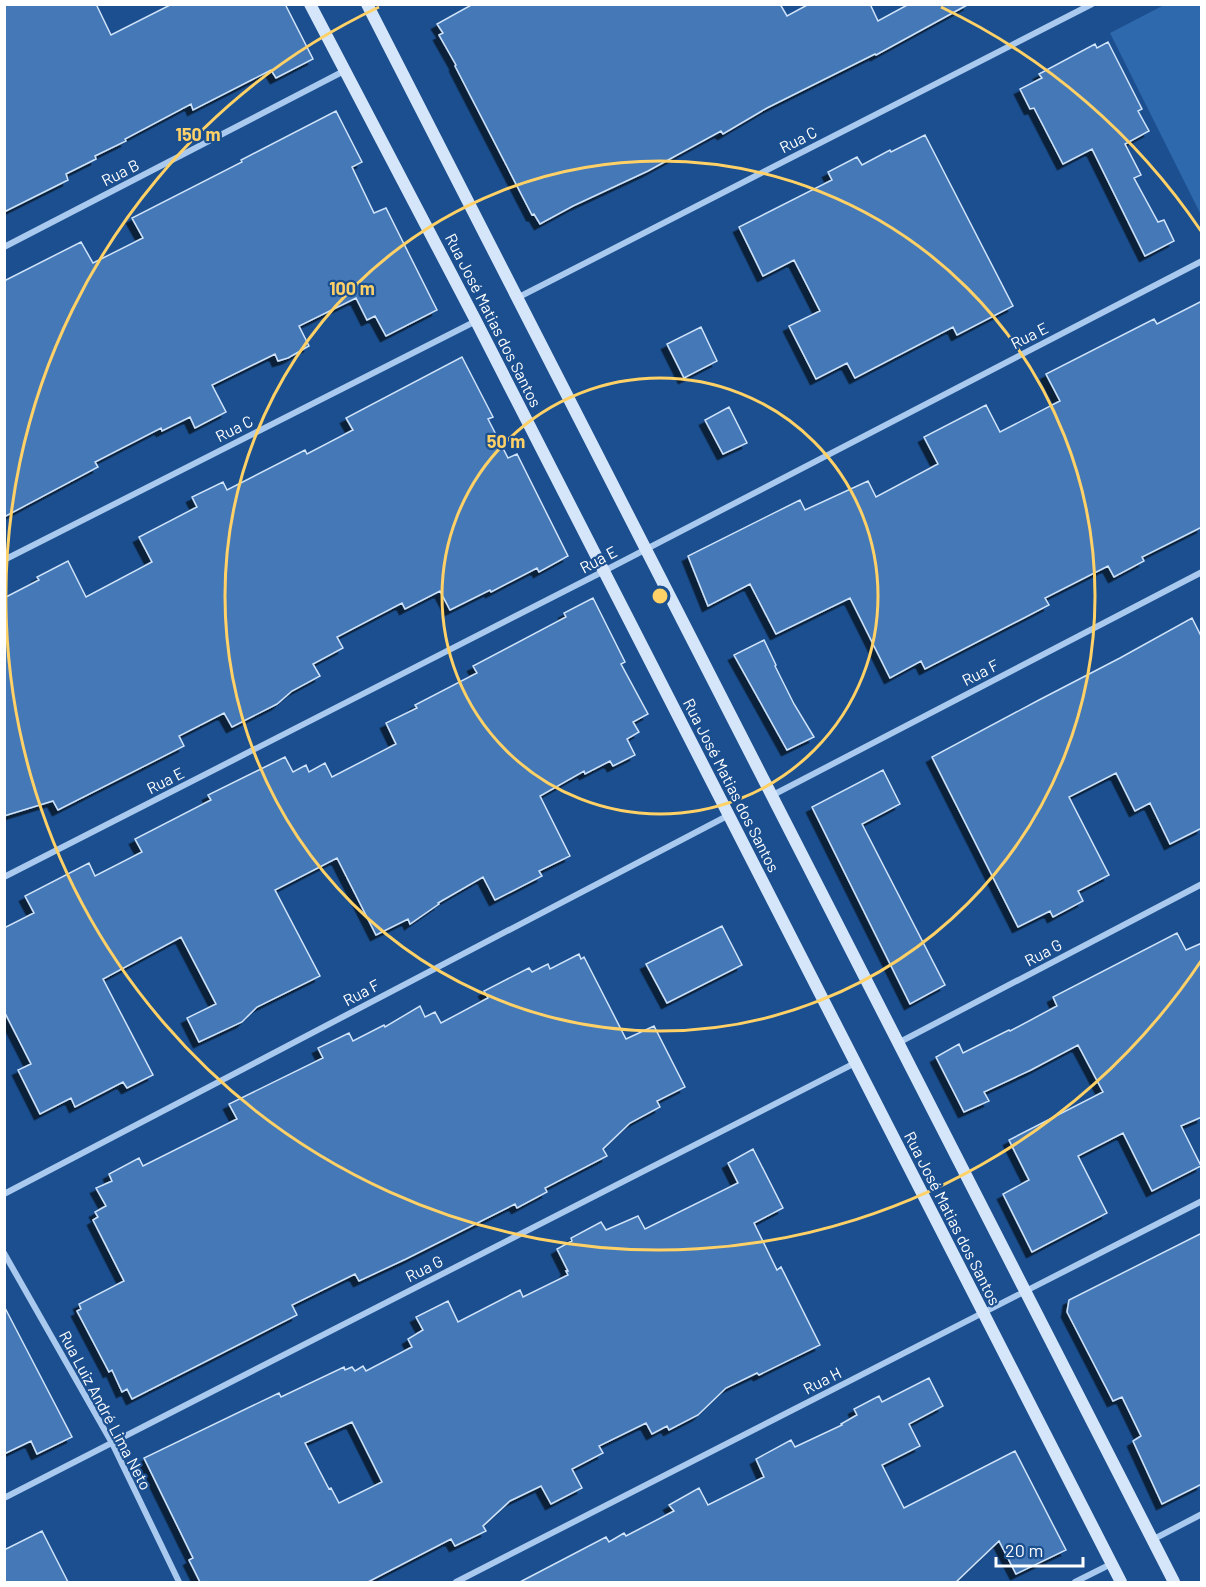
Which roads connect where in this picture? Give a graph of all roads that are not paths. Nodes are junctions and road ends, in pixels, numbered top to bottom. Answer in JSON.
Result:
{"nodes":[{"id":1,"x":310,"y":4,"type":"edge"},
{"id":2,"x":367,"y":4,"type":"edge"},
{"id":3,"x":1092,"y":4,"type":"edge"},
{"id":4,"x":344,"y":71,"type":"junction"},
{"id":5,"x":4,"y":247,"type":"edge"},
{"id":6,"x":1202,"y":261,"type":"edge"},
{"id":7,"x":517,"y":298,"type":"junction"},
{"id":8,"x":476,"y":321,"type":"junction"},
{"id":9,"x":645,"y":549,"type":"junction"},
{"id":10,"x":4,"y":560,"type":"edge"},
{"id":11,"x":604,"y":571,"type":"junction"},
{"id":12,"x":1202,"y":572,"type":"edge"},
{"id":13,"x":771,"y":796,"type":"junction"},
{"id":14,"x":729,"y":815,"type":"junction"},
{"id":15,"x":4,"y":877,"type":"edge"},
{"id":16,"x":1202,"y":884,"type":"edge"},
{"id":17,"x":898,"y":1043,"type":"junction"},
{"id":18,"x":855,"y":1063,"type":"junction"},
{"id":19,"x":4,"y":1194,"type":"edge"},
{"id":20,"x":1202,"y":1201,"type":"edge"},
{"id":21,"x":4,"y":1253,"type":"edge"},
{"id":22,"x":1025,"y":1291,"type":"junction"},
{"id":23,"x":983,"y":1312,"type":"junction"},
{"id":24,"x":112,"y":1443,"type":"junction"},
{"id":25,"x":4,"y":1498,"type":"edge"},
{"id":26,"x":1202,"y":1514,"type":"edge"},
{"id":27,"x":1152,"y":1540,"type":"junction"},
{"id":28,"x":1112,"y":1564,"type":"junction"},
{"id":29,"x":179,"y":1582,"type":"edge"},
{"id":30,"x":456,"y":1582,"type":"edge"},
{"id":31,"x":1075,"y":1582,"type":"edge"},
{"id":32,"x":1121,"y":1582,"type":"edge"},
{"id":33,"x":1174,"y":1582,"type":"edge"}],
"edges":[{"from":1,"to":4,"type":"main road","name":"Rua José Matias dos Santos"},
{"from":2,"to":7,"type":"main road","name":"Rua José Matias dos Santos"},
{"from":3,"to":7,"type":"street","name":"Rua C"},
{"from":4,"to":5,"type":"street","name":"Rua B"},
{"from":4,"to":8,"type":"main road","name":"Rua José Matias dos Santos"},
{"from":6,"to":9,"type":"street","name":"Rua E"},
{"from":7,"to":9,"type":"main road","name":"Rua José Matias dos Santos"},
{"from":8,"to":10,"type":"street","name":"Rua C"},
{"from":8,"to":11,"type":"main road","name":"Rua José Matias dos Santos"},
{"from":9,"to":11,"type":"street","name":"Rua E"},
{"from":9,"to":13,"type":"main road","name":"Rua José Matias dos Santos"},
{"from":11,"to":14,"type":"main road","name":"Rua José Matias dos Santos"},
{"from":11,"to":15,"type":"street","name":"Rua E"},
{"from":12,"to":13,"type":"street","name":"Rua F"},
{"from":13,"to":17,"type":"main road","name":"Rua José Matias dos Santos"},
{"from":14,"to":18,"type":"main road","name":"Rua José Matias dos Santos"},
{"from":14,"to":19,"type":"street","name":"Rua F"},
{"from":16,"to":17,"type":"street","name":"Rua G"},
{"from":17,"to":22,"type":"main road","name":"Rua José Matias dos Santos"},
{"from":18,"to":23,"type":"main road","name":"Rua José Matias dos Santos"},
{"from":18,"to":24,"type":"street","name":"Rua G"},
{"from":20,"to":22,"type":"street","name":"Rua H"},
{"from":21,"to":24,"type":"street","name":"Rua Luiz André Lima Neto"},
{"from":22,"to":23,"type":"street","name":"Rua H"},
{"from":22,"to":27,"type":"main road","name":"Rua José Matias dos Santos"},
{"from":23,"to":28,"type":"main road","name":"Rua José Matias dos Santos"},
{"from":23,"to":30,"type":"street","name":"Rua H"},
{"from":24,"to":25,"type":"street","name":"Rua G"},
{"from":24,"to":29,"type":"street","name":"Rua Luiz André Lima Neto"},
{"from":26,"to":27,"type":"street"},
{"from":27,"to":33,"type":"main road","name":"Rua José Matias dos Santos"},
{"from":28,"to":31,"type":"street"},
{"from":28,"to":32,"type":"main road","name":"Rua José Matias dos Santos"}]}
